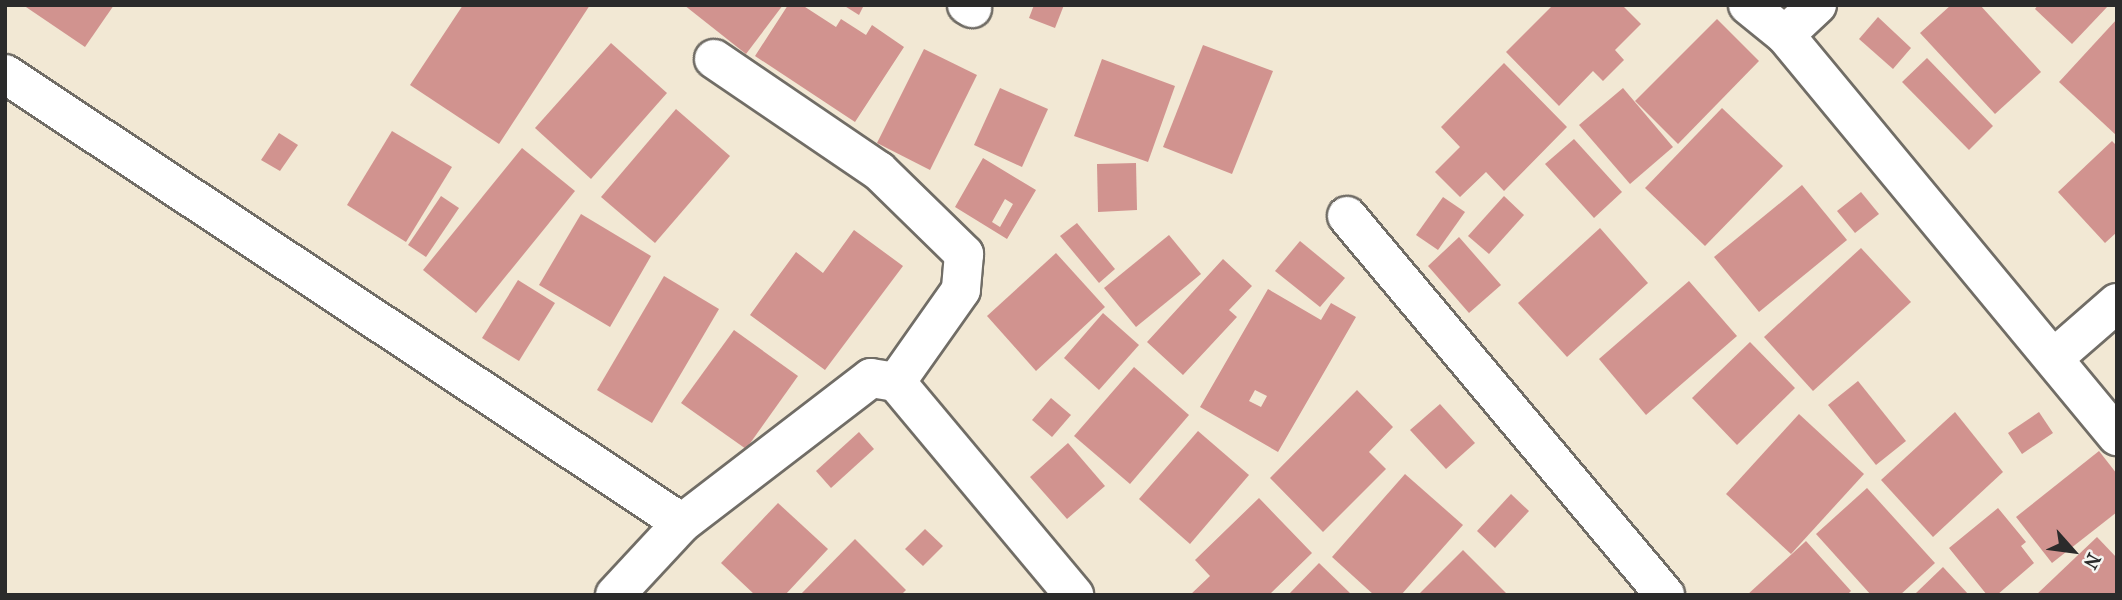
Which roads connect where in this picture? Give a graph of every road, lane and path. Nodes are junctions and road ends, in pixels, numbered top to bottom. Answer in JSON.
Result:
{"nodes":[{"id":1,"x":1748,"y":5,"type":"edge"},
{"id":2,"x":1817,"y":5,"type":"edge"},
{"id":3,"x":1785,"y":35,"type":"junction"},
{"id":4,"x":714,"y":60,"type":"dead end"},
{"id":5,"x":5,"y":74,"type":"edge"},
{"id":6,"x":1347,"y":216,"type":"dead end"},
{"id":7,"x":2117,"y":303,"type":"edge"},
{"id":8,"x":2055,"y":357,"type":"junction"},
{"id":9,"x":896,"y":382,"type":"junction"},
{"id":10,"x":2117,"y":436,"type":"edge"},
{"id":11,"x":682,"y":523,"type":"junction"},
{"id":12,"x":615,"y":595,"type":"edge"},
{"id":13,"x":1074,"y":595,"type":"edge"},
{"id":14,"x":1665,"y":595,"type":"edge"}],
"edges":[{"from":1,"to":3,"type":"street"},
{"from":2,"to":3,"type":"street"},
{"from":3,"to":8,"type":"street"},
{"from":4,"to":9,"type":"street"},
{"from":5,"to":11,"type":"street"},
{"from":6,"to":14,"type":"street"},
{"from":7,"to":8,"type":"street"},
{"from":8,"to":10,"type":"street"},
{"from":9,"to":11,"type":"street"},
{"from":9,"to":13,"type":"street"},
{"from":11,"to":12,"type":"street"}]}
